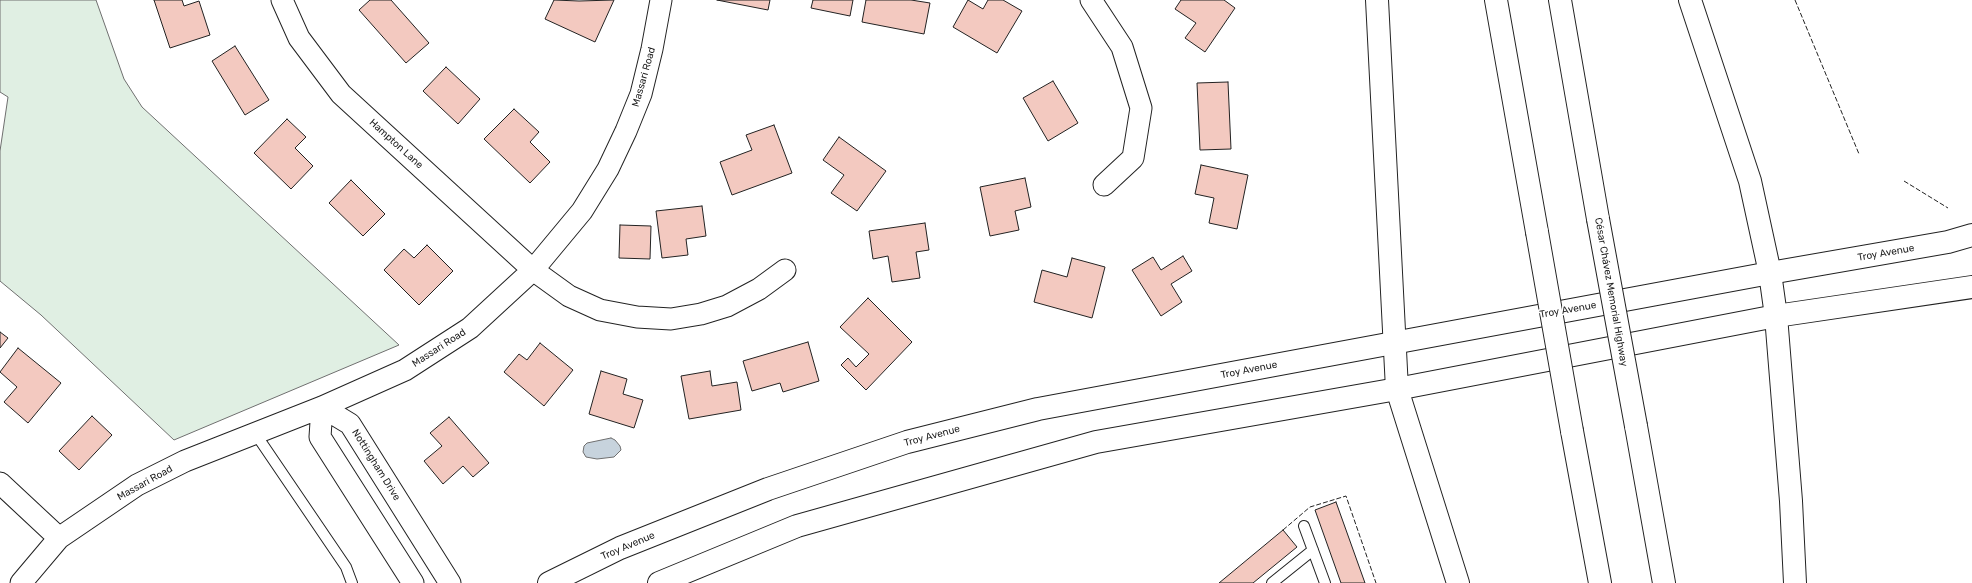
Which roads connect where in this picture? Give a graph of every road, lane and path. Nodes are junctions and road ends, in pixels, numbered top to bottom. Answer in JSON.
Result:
{"nodes":[{"id":1,"x":282,"y":0,"type":"edge"},
{"id":2,"x":661,"y":0,"type":"edge"},
{"id":3,"x":1091,"y":0,"type":"edge"},
{"id":4,"x":1377,"y":0,"type":"edge"},
{"id":5,"x":1496,"y":0,"type":"edge"},
{"id":6,"x":1560,"y":0,"type":"edge"},
{"id":7,"x":1690,"y":0,"type":"edge"},
{"id":8,"x":1104,"y":185,"type":"dead end"},
{"id":9,"x":1972,"y":236,"type":"edge"},
{"id":10,"x":533,"y":270,"type":"junction"},
{"id":11,"x":785,"y":270,"type":"dead end"},
{"id":12,"x":1770,"y":273,"type":"junction"},
{"id":13,"x":1972,"y":287,"type":"edge"},
{"id":14,"x":1776,"y":316,"type":"junction"},
{"id":15,"x":1394,"y":342,"type":"junction"},
{"id":16,"x":1397,"y":389,"type":"junction"},
{"id":17,"x":322,"y":407,"type":"junction"},
{"id":18,"x":255,"y":433,"type":"junction"},
{"id":19,"x":0,"y":483,"type":"edge"},
{"id":20,"x":1304,"y":526,"type":"dead end"},
{"id":21,"x":59,"y":538,"type":"junction"},
{"id":22,"x":1313,"y":550,"type":"junction"},
{"id":23,"x":21,"y":583,"type":"edge"},
{"id":24,"x":352,"y":583,"type":"edge"},
{"id":25,"x":413,"y":583,"type":"edge"},
{"id":26,"x":450,"y":583,"type":"edge"},
{"id":27,"x":549,"y":583,"type":"edge"},
{"id":28,"x":659,"y":583,"type":"edge"},
{"id":29,"x":1272,"y":583,"type":"edge"},
{"id":30,"x":1325,"y":583,"type":"edge"},
{"id":31,"x":1458,"y":583,"type":"edge"},
{"id":32,"x":1600,"y":583,"type":"edge"},
{"id":33,"x":1664,"y":583,"type":"edge"},
{"id":34,"x":1795,"y":583,"type":"edge"}],
"edges":[{"from":1,"to":10,"type":"street","name":"Hampton Lane"},
{"from":2,"to":10,"type":"street","name":"Massari Road"},
{"from":3,"to":8,"type":"street"},
{"from":4,"to":15,"type":"main road"},
{"from":5,"to":32,"type":"main road","bridge":true},
{"from":6,"to":33,"type":"main road","name":"César Chávez Memorial Highway","bridge":true},
{"from":7,"to":12,"type":"main road"},
{"from":9,"to":12,"type":"main road","name":"Troy Avenue"},
{"from":10,"to":11,"type":"street","name":"Hampton Lane"},
{"from":10,"to":17,"type":"street","name":"Massari Road"},
{"from":12,"to":14,"type":"main road"},
{"from":12,"to":15,"type":"main road","name":"Troy Avenue"},
{"from":13,"to":14,"type":"main road"},
{"from":14,"to":16,"type":"main road"},
{"from":14,"to":34,"type":"main road"},
{"from":15,"to":16,"type":"main road"},
{"from":15,"to":27,"type":"main road","name":"Troy Avenue"},
{"from":16,"to":28,"type":"main road"},
{"from":16,"to":31,"type":"main road"},
{"from":17,"to":18,"type":"street","name":"Massari Road"},
{"from":17,"to":25,"type":"street"},
{"from":17,"to":26,"type":"street","name":"Nottingham Drive"},
{"from":18,"to":21,"type":"street","name":"Massari Road"},
{"from":18,"to":24,"type":"lane"},
{"from":19,"to":21,"type":"street"},
{"from":20,"to":22,"type":"lane"},
{"from":21,"to":23,"type":"street","name":"Massari Road"},
{"from":22,"to":29,"type":"lane"},
{"from":22,"to":30,"type":"lane"}]}
